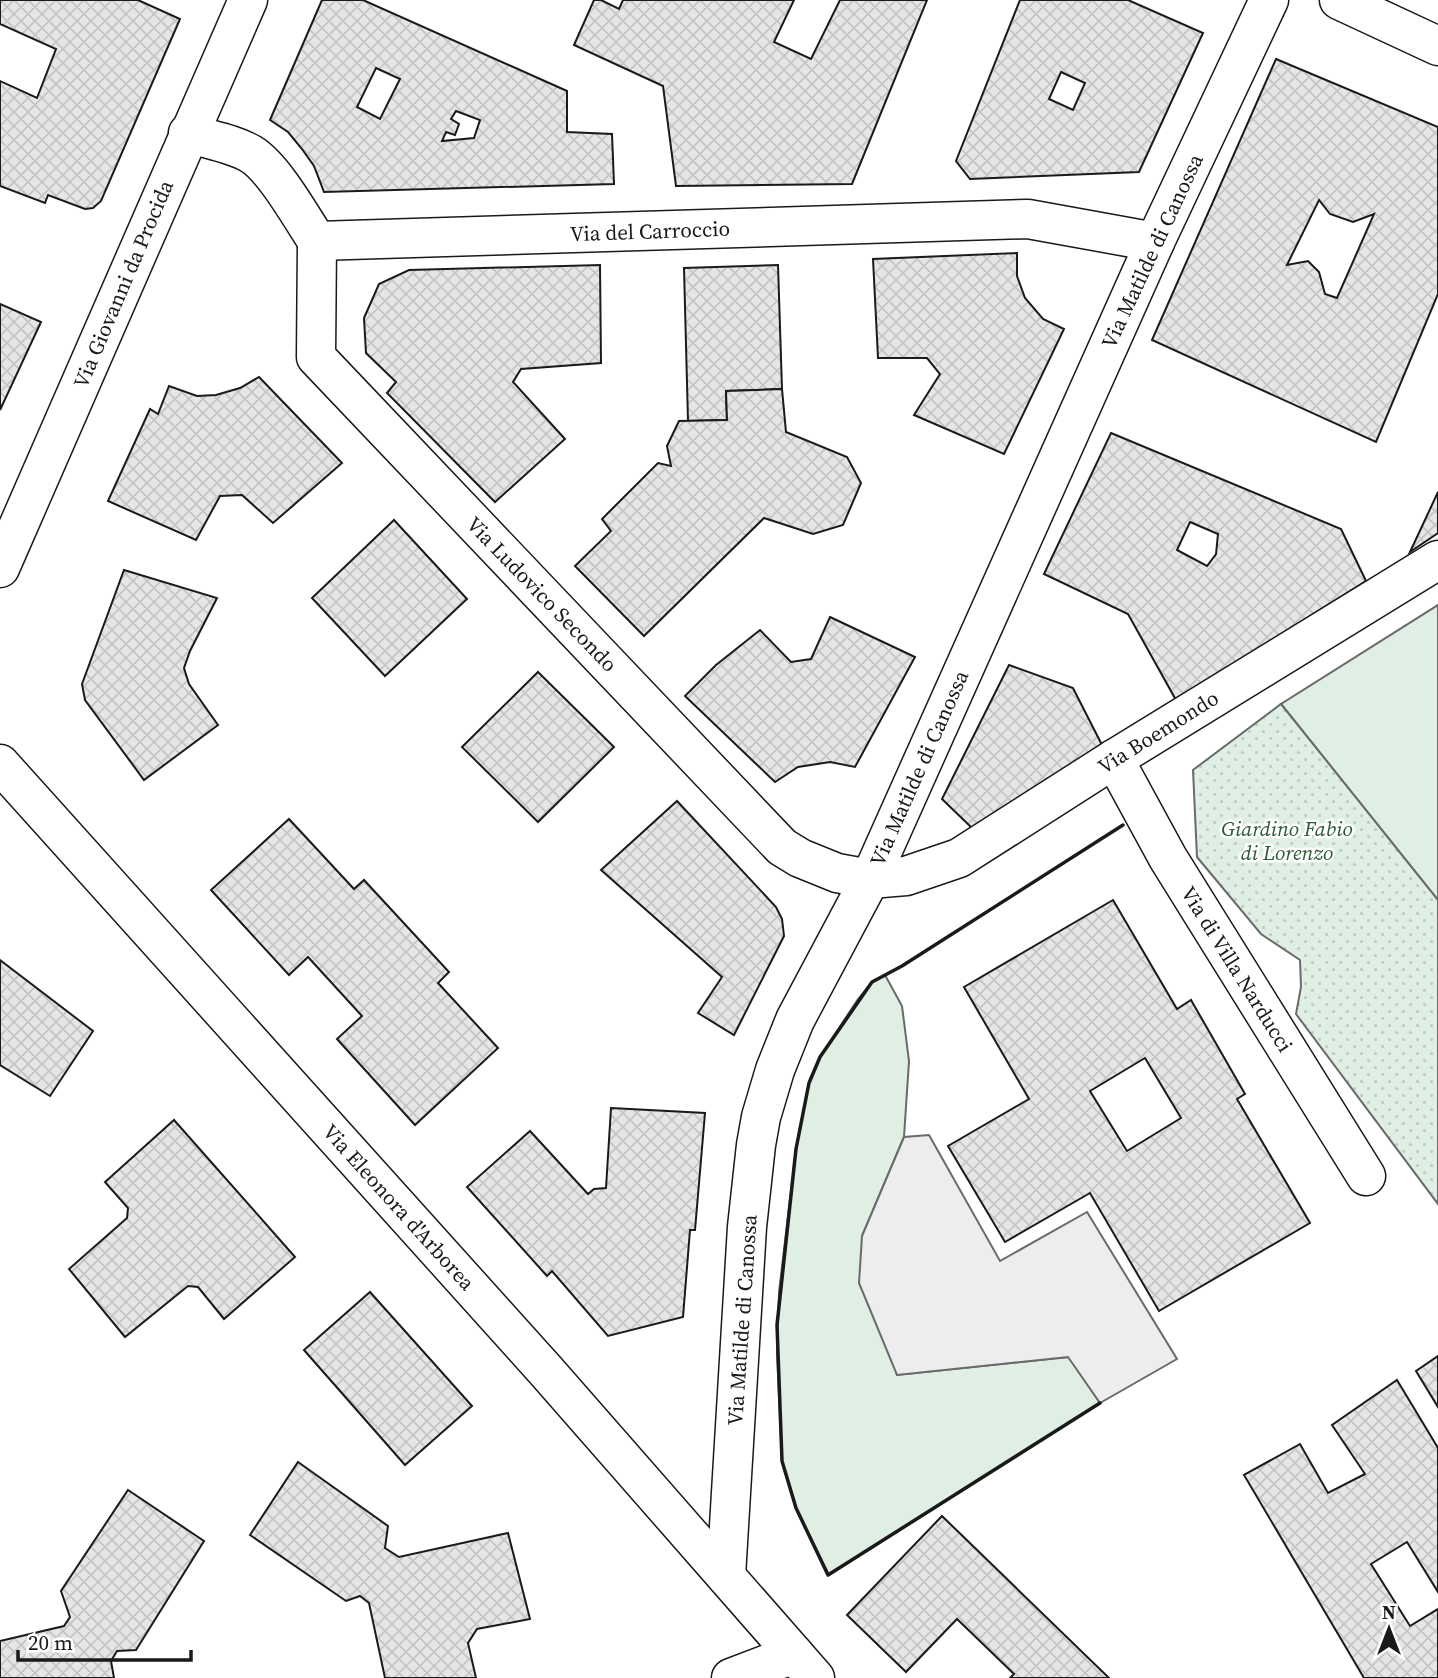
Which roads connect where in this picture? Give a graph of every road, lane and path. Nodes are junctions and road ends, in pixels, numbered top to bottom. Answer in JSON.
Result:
{"nodes":[{"id":1,"x":248,"y":0,"type":"edge"},
{"id":2,"x":1269,"y":0,"type":"edge"},
{"id":3,"x":1339,"y":0,"type":"edge"},
{"id":4,"x":1438,"y":46,"type":"edge"},
{"id":5,"x":188,"y":133,"type":"junction"},
{"id":6,"x":317,"y":241,"type":"junction"},
{"id":7,"x":1155,"y":243,"type":"junction"},
{"id":8,"x":1438,"y":560,"type":"edge"},
{"id":9,"x":0,"y":568,"type":"edge"},
{"id":10,"x":1114,"y":759,"type":"junction"},
{"id":11,"x":0,"y":764,"type":"edge"},
{"id":12,"x":870,"y":879,"type":"junction"},
{"id":13,"x":1366,"y":1176,"type":"dead end"},
{"id":14,"x":726,"y":1576,"type":"junction"},
{"id":15,"x":805,"y":1666,"type":"edge"},
{"id":16,"x":731,"y":1678,"type":"edge"}],
"edges":[{"from":1,"to":5,"type":"street","name":"Via Giovanni da Procida"},
{"from":2,"to":7,"type":"street","name":"Via Matilde di Canossa"},
{"from":3,"to":4,"type":"street"},
{"from":5,"to":6,"type":"street"},
{"from":5,"to":9,"type":"street","name":"Via Giovanni da Procida"},
{"from":6,"to":7,"type":"street","name":"Via del Carroccio"},
{"from":6,"to":12,"type":"street","name":"Via Ludovico Secondo"},
{"from":7,"to":12,"type":"street","name":"Via Matilde di Canossa"},
{"from":8,"to":10,"type":"street","name":"Via Boemondo"},
{"from":10,"to":12,"type":"street","name":"Via Boemondo"},
{"from":10,"to":13,"type":"street","name":"Via di Villa Narducci"},
{"from":11,"to":14,"type":"street","name":"Via Eleonora d'Arborea"},
{"from":12,"to":14,"type":"street","name":"Via Matilde di Canossa"},
{"from":14,"to":15,"type":"street","name":"Via Eleonora d'Arborea"},
{"from":15,"to":16,"type":"street"}]}
